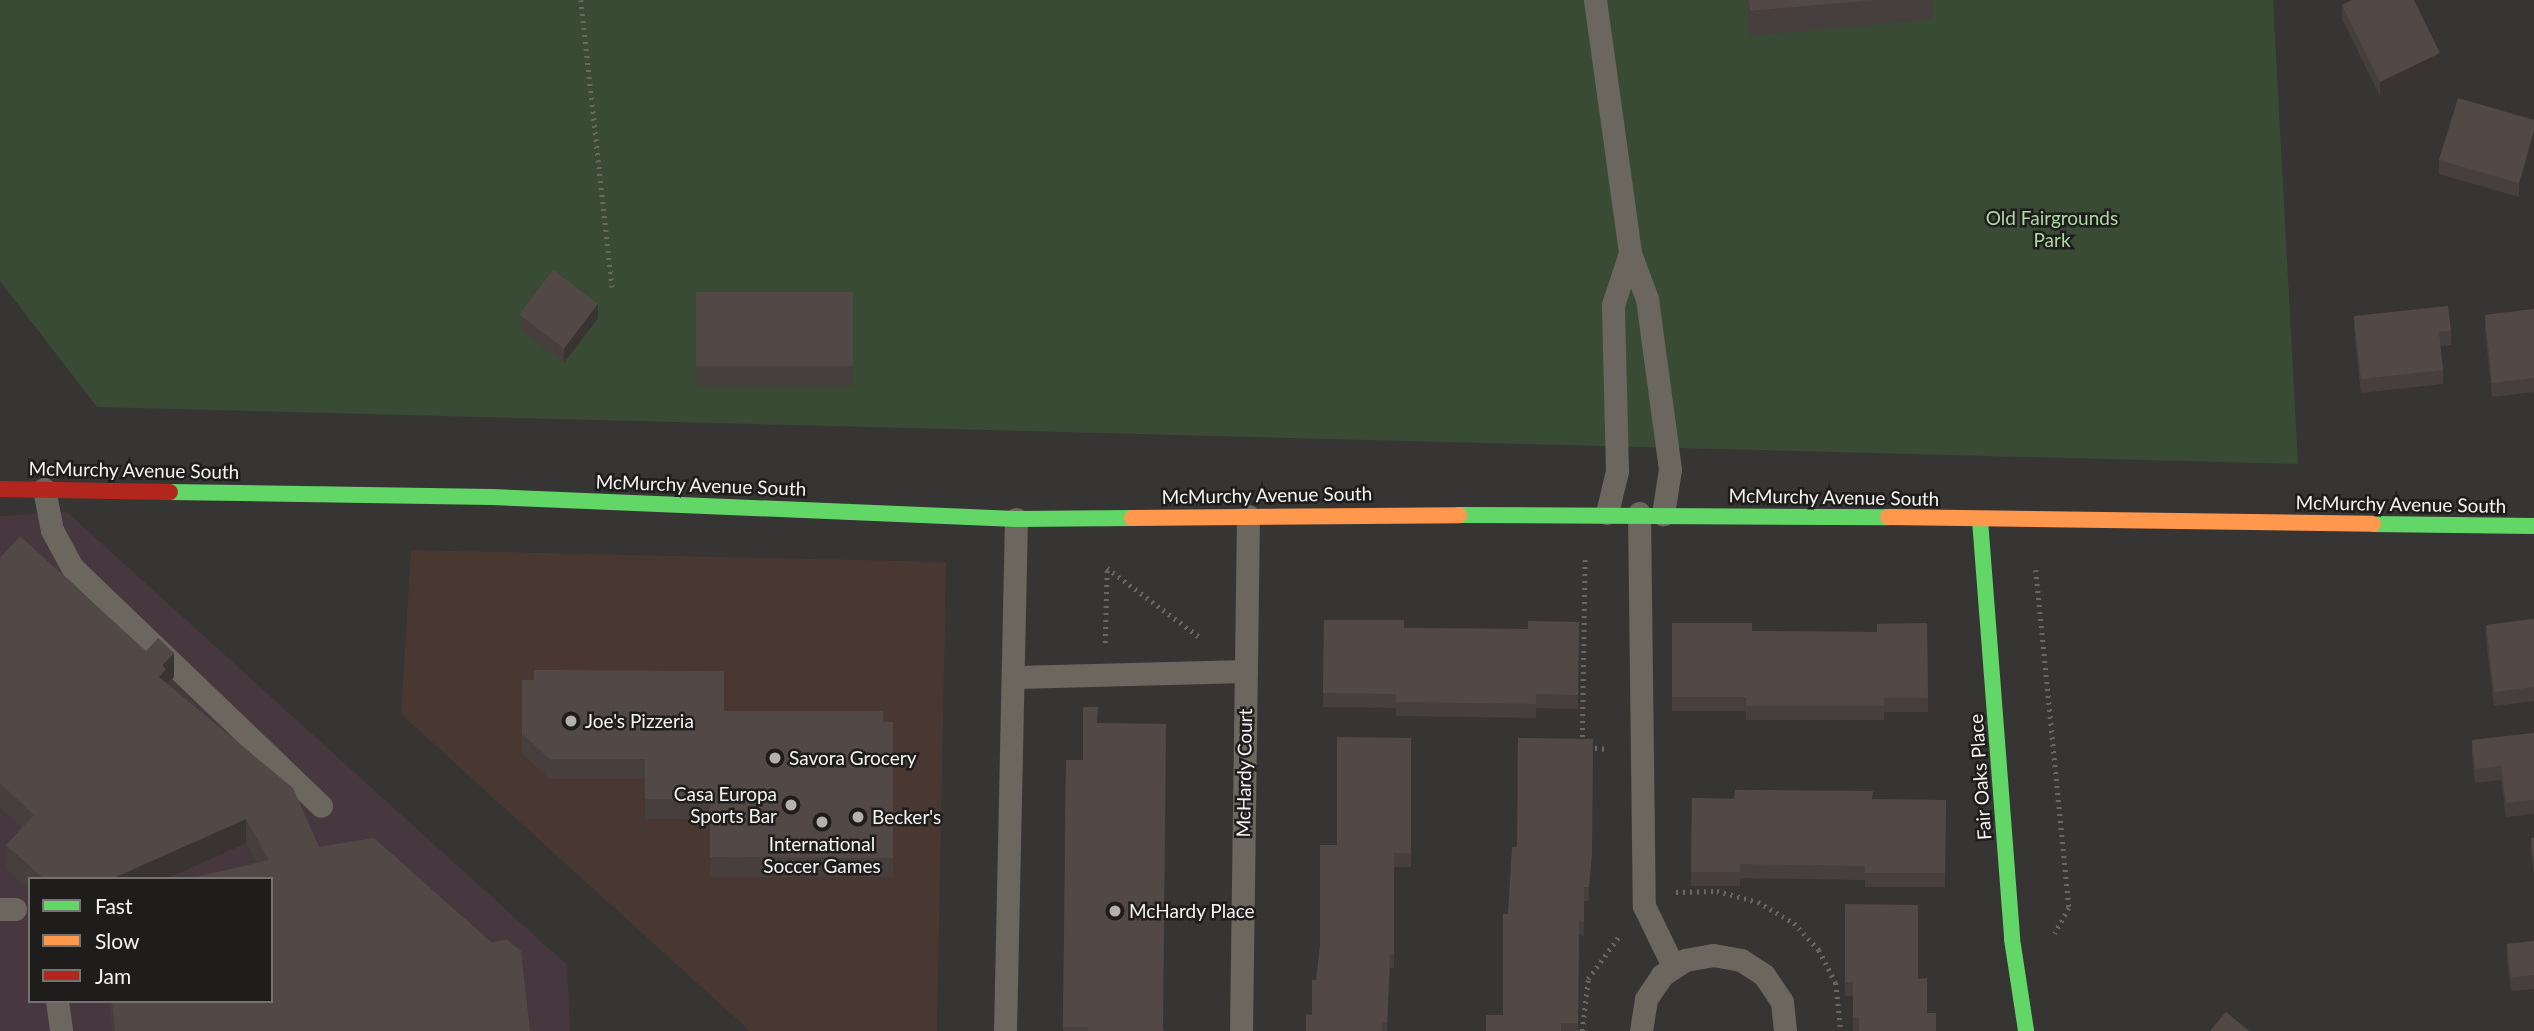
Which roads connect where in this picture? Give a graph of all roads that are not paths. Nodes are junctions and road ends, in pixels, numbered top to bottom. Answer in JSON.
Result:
{"nodes":[{"id":1,"x":1595,"y":0,"type":"edge"},
{"id":2,"x":1630,"y":253,"type":"junction"},
{"id":3,"x":0,"y":489,"type":"edge"},
{"id":4,"x":44,"y":489,"type":"junction"},
{"id":5,"x":1607,"y":513,"type":"junction"},
{"id":6,"x":1639,"y":513,"type":"junction"},
{"id":7,"x":1663,"y":514,"type":"junction"},
{"id":8,"x":1248,"y":516,"type":"junction"},
{"id":9,"x":1016,"y":519,"type":"junction"},
{"id":10,"x":1980,"y":520,"type":"junction"},
{"id":11,"x":2534,"y":526,"type":"edge"},
{"id":12,"x":1246,"y":671,"type":"junction"},
{"id":13,"x":1016,"y":677,"type":"junction"},
{"id":14,"x":321,"y":806,"type":"dead end"},
{"id":15,"x":1673,"y":966,"type":"junction"},
{"id":16,"x":57,"y":1003,"type":"edge"},
{"id":17,"x":61,"y":1031,"type":"edge"},
{"id":18,"x":1005,"y":1031,"type":"edge"},
{"id":19,"x":1241,"y":1031,"type":"edge"},
{"id":20,"x":1641,"y":1031,"type":"edge"},
{"id":21,"x":1785,"y":1031,"type":"edge"},
{"id":22,"x":2026,"y":1031,"type":"edge"}],
"edges":[{"from":1,"to":2,"type":"lane"},
{"from":2,"to":5,"type":"lane"},
{"from":2,"to":7,"type":"lane"},
{"from":3,"to":4,"type":"street","name":"McMurchy Avenue South"},
{"from":4,"to":9,"type":"street","name":"McMurchy Avenue South"},
{"from":4,"to":14,"type":"lane"},
{"from":5,"to":6,"type":"street","name":"McMurchy Avenue South"},
{"from":5,"to":8,"type":"street","name":"McMurchy Avenue South"},
{"from":6,"to":7,"type":"street","name":"McMurchy Avenue South"},
{"from":6,"to":15,"type":"lane"},
{"from":7,"to":10,"type":"street","name":"McMurchy Avenue South"},
{"from":8,"to":9,"type":"street","name":"McMurchy Avenue South"},
{"from":8,"to":12,"type":"lane","name":"McHardy Court"},
{"from":9,"to":13,"type":"lane"},
{"from":10,"to":11,"type":"street","name":"McMurchy Avenue South"},
{"from":10,"to":22,"type":"street","name":"Fair Oaks Place"},
{"from":12,"to":13,"type":"lane"},
{"from":12,"to":19,"type":"lane","name":"McHardy Court"},
{"from":13,"to":18,"type":"lane"},
{"from":15,"to":20,"type":"lane"},
{"from":15,"to":21,"type":"lane"},
{"from":16,"to":17,"type":"lane"}]}
